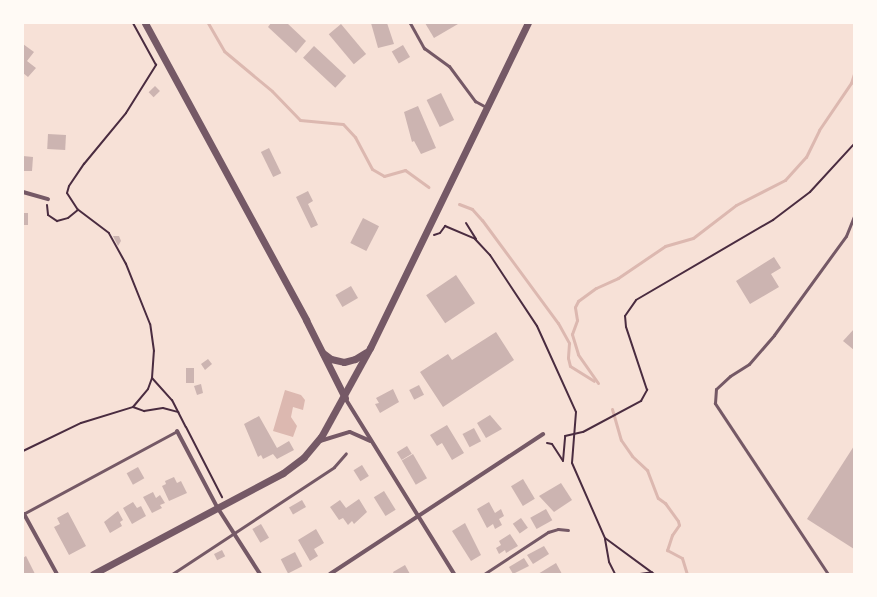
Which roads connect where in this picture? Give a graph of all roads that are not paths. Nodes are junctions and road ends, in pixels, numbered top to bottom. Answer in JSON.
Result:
{"nodes":[{"id":1,"x":145,"y":23,"type":"edge"},
{"id":2,"x":410,"y":23,"type":"edge"},
{"id":3,"x":528,"y":23,"type":"edge"},
{"id":4,"x":488,"y":108,"type":"junction"},
{"id":5,"x":23,"y":192,"type":"edge"},
{"id":6,"x":48,"y":199,"type":"road end"},
{"id":7,"x":854,"y":216,"type":"edge"},
{"id":8,"x":370,"y":348,"type":"junction"},
{"id":9,"x":321,"y":352,"type":"junction"},
{"id":10,"x":345,"y":398,"type":"junction"},
{"id":11,"x":178,"y":431,"type":"joint"},
{"id":12,"x":543,"y":434,"type":"dead end"},
{"id":13,"x":318,"y":442,"type":"junction"},
{"id":14,"x":371,"y":442,"type":"junction"},
{"id":15,"x":346,"y":453,"type":"dead end"},
{"id":16,"x":217,"y":507,"type":"junction"},
{"id":17,"x":23,"y":514,"type":"edge"},
{"id":18,"x":418,"y":517,"type":"junction"},
{"id":19,"x":568,"y":530,"type":"dead end"},
{"id":20,"x":233,"y":534,"type":"junction"},
{"id":21,"x":56,"y":574,"type":"edge"},
{"id":22,"x":93,"y":574,"type":"edge"},
{"id":23,"x":172,"y":574,"type":"edge"},
{"id":24,"x":260,"y":574,"type":"edge"},
{"id":25,"x":330,"y":574,"type":"edge"},
{"id":26,"x":454,"y":574,"type":"edge"},
{"id":27,"x":484,"y":574,"type":"edge"},
{"id":28,"x":828,"y":574,"type":"edge"}],
"edges":[{"from":1,"to":9,"type":"street"},
{"from":2,"to":4,"type":"lane"},
{"from":3,"to":4,"type":"street"},
{"from":4,"to":8,"type":"street"},
{"from":5,"to":6,"type":"street"},
{"from":7,"to":28,"type":"lane"},
{"from":8,"to":9,"type":"street"},
{"from":8,"to":10,"type":"street"},
{"from":9,"to":10,"type":"street"},
{"from":10,"to":13,"type":"street"},
{"from":10,"to":14,"type":"street"},
{"from":11,"to":16,"type":"street"},
{"from":11,"to":17,"type":"lane"},
{"from":12,"to":18,"type":"street"},
{"from":13,"to":14,"type":"street"},
{"from":13,"to":16,"type":"street"},
{"from":14,"to":18,"type":"street"},
{"from":15,"to":20,"type":"lane"},
{"from":16,"to":20,"type":"street"},
{"from":16,"to":22,"type":"street"},
{"from":17,"to":21,"type":"street"},
{"from":18,"to":25,"type":"street"},
{"from":18,"to":26,"type":"street"},
{"from":19,"to":27,"type":"lane"},
{"from":20,"to":23,"type":"lane"},
{"from":20,"to":24,"type":"street"}]}
